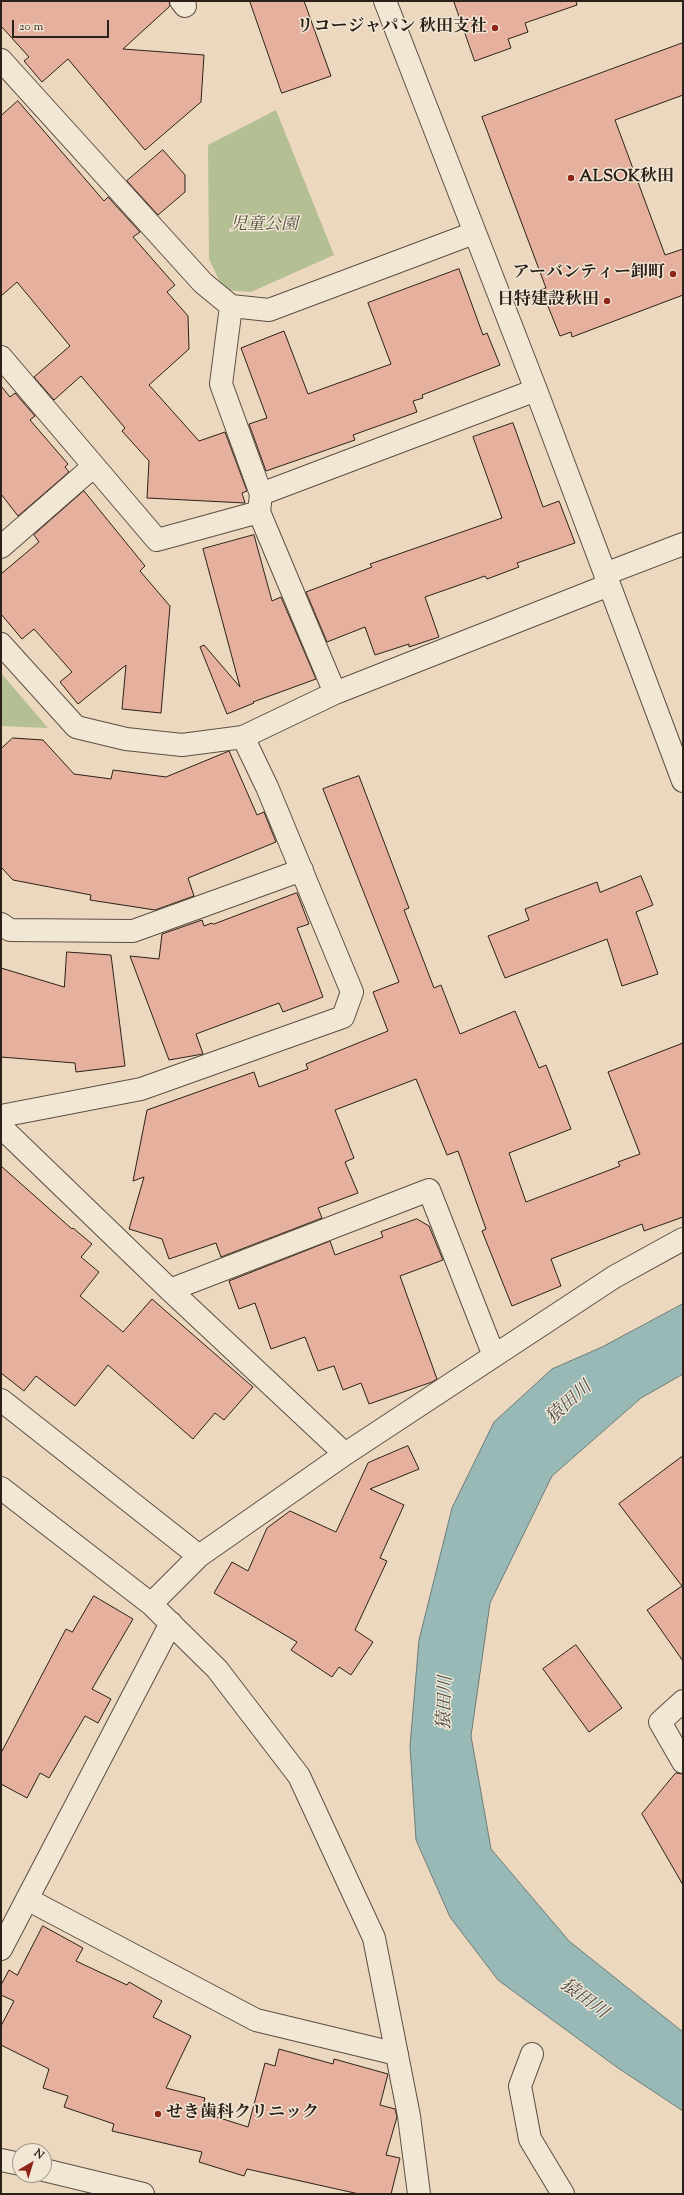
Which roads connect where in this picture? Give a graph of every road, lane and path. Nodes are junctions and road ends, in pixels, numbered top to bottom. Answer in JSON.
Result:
{"nodes":[{"id":1,"x":385,"y":1,"type":"edge"},
{"id":2,"x":1,"y":60,"type":"edge"},
{"id":3,"x":474,"y":233,"type":"junction"},
{"id":4,"x":231,"y":306,"type":"junction"},
{"id":5,"x":1,"y":357,"type":"edge"},
{"id":6,"x":536,"y":390,"type":"junction"},
{"id":7,"x":94,"y":466,"type":"junction"},
{"id":8,"x":260,"y":503,"type":"junction"},
{"id":9,"x":683,"y":544,"type":"edge"},
{"id":10,"x":1,"y":547,"type":"edge"},
{"id":11,"x":607,"y":579,"type":"junction"},
{"id":12,"x":1,"y":644,"type":"edge"},
{"id":13,"x":335,"y":693,"type":"junction"},
{"id":14,"x":243,"y":737,"type":"junction"},
{"id":15,"x":683,"y":781,"type":"edge"},
{"id":16,"x":302,"y":870,"type":"junction"},
{"id":17,"x":1,"y":924,"type":"edge"},
{"id":18,"x":1,"y":1116,"type":"edge"},
{"id":19,"x":1,"y":1126,"type":"edge"},
{"id":20,"x":683,"y":1239,"type":"edge"},
{"id":21,"x":170,"y":1290,"type":"junction"},
{"id":22,"x":494,"y":1356,"type":"junction"},
{"id":23,"x":1,"y":1400,"type":"edge"},
{"id":24,"x":345,"y":1454,"type":"junction"},
{"id":25,"x":1,"y":1488,"type":"edge"},
{"id":26,"x":199,"y":1556,"type":"junction"},
{"id":27,"x":151,"y":1604,"type":"junction"},
{"id":28,"x":171,"y":1623,"type":"junction"},
{"id":29,"x":683,"y":1701,"type":"edge"},
{"id":30,"x":683,"y":1762,"type":"edge"},
{"id":31,"x":27,"y":1899,"type":"junction"},
{"id":32,"x":1,"y":1948,"type":"edge"},
{"id":33,"x":397,"y":2054,"type":"junction"},
{"id":34,"x":532,"y":2054,"type":"dead end"},
{"id":35,"x":1,"y":2160,"type":"edge"},
{"id":36,"x":12,"y":2162,"type":"edge"},
{"id":37,"x":52,"y":2172,"type":"edge"},
{"id":38,"x":143,"y":2194,"type":"edge"},
{"id":39,"x":419,"y":2194,"type":"edge"},
{"id":40,"x":563,"y":2194,"type":"edge"}],
"edges":[{"from":1,"to":3,"type":"street"},
{"from":2,"to":4,"type":"street"},
{"from":3,"to":4,"type":"street"},
{"from":3,"to":6,"type":"street"},
{"from":4,"to":8,"type":"street"},
{"from":5,"to":7,"type":"street"},
{"from":6,"to":8,"type":"street"},
{"from":6,"to":11,"type":"street"},
{"from":7,"to":8,"type":"street"},
{"from":7,"to":10,"type":"street"},
{"from":8,"to":13,"type":"street"},
{"from":9,"to":11,"type":"street"},
{"from":11,"to":13,"type":"street"},
{"from":11,"to":15,"type":"street"},
{"from":12,"to":14,"type":"street"},
{"from":13,"to":14,"type":"street"},
{"from":14,"to":16,"type":"street"},
{"from":16,"to":17,"type":"street"},
{"from":16,"to":18,"type":"street"},
{"from":19,"to":21,"type":"street"},
{"from":20,"to":22,"type":"street"},
{"from":21,"to":22,"type":"street"},
{"from":21,"to":24,"type":"street"},
{"from":22,"to":24,"type":"street"},
{"from":23,"to":26,"type":"street"},
{"from":24,"to":26,"type":"street"},
{"from":25,"to":27,"type":"street"},
{"from":26,"to":27,"type":"street"},
{"from":27,"to":28,"type":"street"},
{"from":28,"to":31,"type":"street"},
{"from":28,"to":33,"type":"street"},
{"from":29,"to":30,"type":"street"},
{"from":31,"to":32,"type":"street"},
{"from":31,"to":33,"type":"street"},
{"from":33,"to":39,"type":"street"},
{"from":34,"to":40,"type":"street"},
{"from":35,"to":36,"type":"street"},
{"from":37,"to":38,"type":"street"}]}
